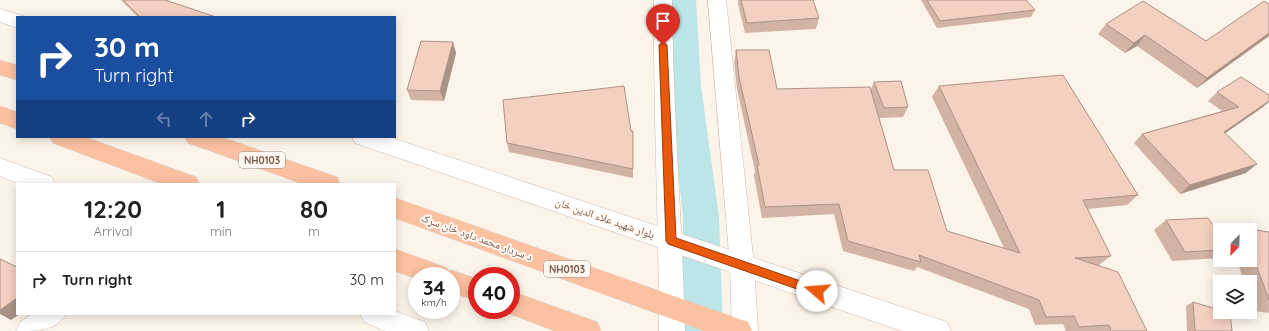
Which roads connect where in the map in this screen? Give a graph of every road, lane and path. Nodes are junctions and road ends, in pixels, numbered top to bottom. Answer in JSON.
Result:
{"nodes":[{"id":1,"x":663,"y":0,"type":"edge"},
{"id":2,"x":717,"y":0,"type":"edge"},
{"id":3,"x":0,"y":15,"type":"edge"},
{"id":4,"x":16,"y":21,"type":"edge"},
{"id":5,"x":0,"y":67,"type":"edge"},
{"id":6,"x":16,"y":73,"type":"edge"},
{"id":7,"x":0,"y":114,"type":"edge"},
{"id":8,"x":16,"y":121,"type":"edge"},
{"id":9,"x":64,"y":138,"type":"edge"},
{"id":10,"x":199,"y":138,"type":"edge"},
{"id":11,"x":366,"y":138,"type":"edge"},
{"id":12,"x":0,"y":167,"type":"edge"},
{"id":13,"x":41,"y":183,"type":"edge"},
{"id":14,"x":185,"y":183,"type":"edge"},
{"id":15,"x":326,"y":183,"type":"edge"},
{"id":16,"x":396,"y":208,"type":"edge"},
{"id":17,"x":671,"y":241,"type":"junction"},
{"id":18,"x":396,"y":260,"type":"edge"},
{"id":19,"x":742,"y":266,"type":"junction"},
{"id":20,"x":414,"y":267,"type":"edge"},
{"id":21,"x":520,"y":306,"type":"edge"},
{"id":22,"x":672,"y":306,"type":"junction"},
{"id":23,"x":52,"y":315,"type":"edge"},
{"id":24,"x":376,"y":315,"type":"edge"},
{"id":25,"x":29,"y":331,"type":"edge"},
{"id":26,"x":416,"y":331,"type":"edge"},
{"id":27,"x":588,"y":331,"type":"edge"},
{"id":28,"x":672,"y":331,"type":"edge"},
{"id":29,"x":739,"y":331,"type":"edge"},
{"id":30,"x":745,"y":331,"type":"edge"},
{"id":31,"x":938,"y":331,"type":"edge"}],
"edges":[{"from":1,"to":17,"type":"street"},
{"from":2,"to":19,"type":"street"},
{"from":3,"to":4,"type":"street"},
{"from":5,"to":6,"type":"highway"},
{"from":7,"to":8,"type":"highway"},
{"from":9,"to":14,"type":"highway"},
{"from":10,"to":15,"type":"highway","number":"NH0103"},
{"from":11,"to":17,"type":"street","name":"بلوار شهید علاء الدین خان"},
{"from":12,"to":13,"type":"street"},
{"from":16,"to":22,"type":"highway","name":"د سردار محمد داود خان سړک","number":"NH0103"},
{"from":17,"to":19,"type":"street","name":"بلوار شهید علاء الدین خان"},
{"from":17,"to":22,"type":"street"},
{"from":18,"to":20,"type":"highway"},
{"from":19,"to":30,"type":"street"},
{"from":19,"to":31,"type":"street","name":"بلوار شهید علاء الدین خان"},
{"from":21,"to":27,"type":"highway"},
{"from":22,"to":28,"type":"street"},
{"from":22,"to":29,"type":"highway","name":"د سردار محمد داود خان سړک","number":"NH0103"},
{"from":23,"to":25,"type":"street"},
{"from":24,"to":26,"type":"street"}]}
